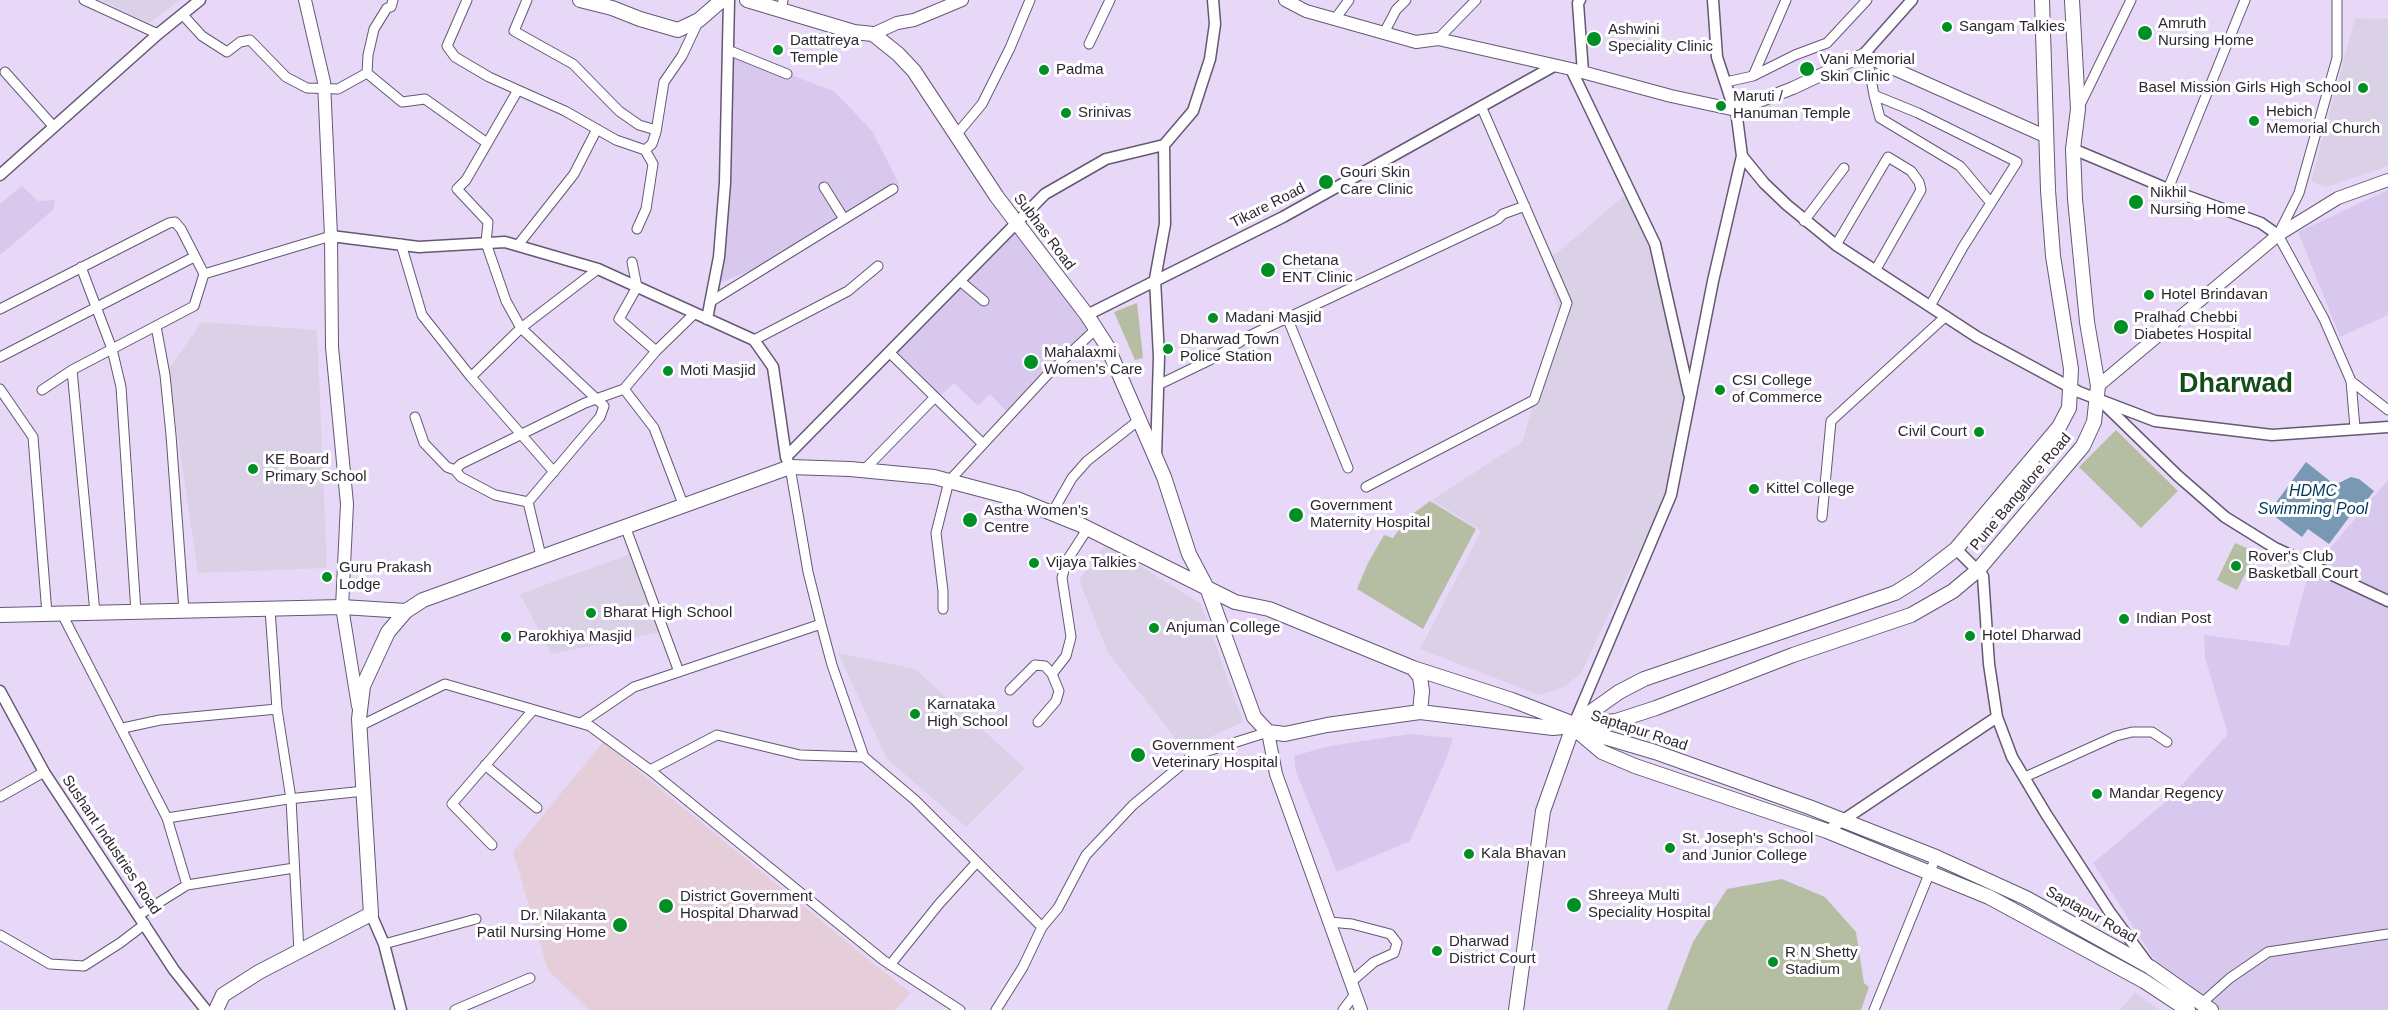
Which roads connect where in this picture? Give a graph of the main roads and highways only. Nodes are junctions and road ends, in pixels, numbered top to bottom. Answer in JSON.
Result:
{"nodes":[{"id":1,"x":305,"y":0,"type":"edge"},
{"id":2,"x":580,"y":0,"type":"edge"},
{"id":3,"x":722,"y":0,"type":"edge"},
{"id":4,"x":747,"y":0,"type":"edge"},
{"id":5,"x":962,"y":0,"type":"edge"},
{"id":6,"x":1285,"y":0,"type":"edge"},
{"id":7,"x":2042,"y":0,"type":"edge"},
{"id":8,"x":2072,"y":0,"type":"edge"},
{"id":9,"x":614,"y":4,"type":"edge"},
{"id":10,"x":782,"y":6,"type":"edge"},
{"id":11,"x":873,"y":34,"type":"junction"},
{"id":12,"x":2047,"y":137,"type":"junction"},
{"id":13,"x":2388,"y":180,"type":"edge"},
{"id":14,"x":2098,"y":392,"type":"junction"},
{"id":15,"x":1208,"y":590,"type":"junction"},
{"id":16,"x":342,"y":608,"type":"junction"},
{"id":17,"x":406,"y":611,"type":"junction"},
{"id":18,"x":0,"y":615,"type":"edge"},
{"id":19,"x":1413,"y":668,"type":"junction"},
{"id":20,"x":1420,"y":712,"type":"junction"},
{"id":21,"x":360,"y":722,"type":"junction"},
{"id":22,"x":1573,"y":725,"type":"junction"},
{"id":23,"x":1268,"y":732,"type":"junction"},
{"id":24,"x":2206,"y":1007,"type":"edge"},
{"id":25,"x":216,"y":1010,"type":"edge"},
{"id":26,"x":1360,"y":1010,"type":"edge"},
{"id":27,"x":1516,"y":1010,"type":"edge"},
{"id":28,"x":2188,"y":1010,"type":"edge"}],
"edges":[{"from":1,"to":16,"type":"main road"},
{"from":2,"to":9,"type":"main road"},
{"from":3,"to":9,"type":"main road"},
{"from":4,"to":10,"type":"main road","name":"Subhas Road"},
{"from":5,"to":11,"type":"main road"},
{"from":6,"to":12,"type":"main road"},
{"from":7,"to":12,"type":"main road","name":"Pune Bangalore Road"},
{"from":8,"to":14,"type":"main road","name":"Pune Bangalore Road"},
{"from":10,"to":11,"type":"main road","name":"Subhas Road"},
{"from":11,"to":15,"type":"main road","name":"Subhas Road"},
{"from":12,"to":22,"type":"main road","name":"Pune Bangalore Road"},
{"from":13,"to":14,"type":"main road"},
{"from":14,"to":22,"type":"main road","name":"Pune Bangalore Road"},
{"from":15,"to":17,"type":"main road"},
{"from":15,"to":19,"type":"main road"},
{"from":15,"to":23,"type":"main road","name":"Subhas Road"},
{"from":16,"to":17,"type":"main road"},
{"from":16,"to":18,"type":"main road"},
{"from":16,"to":21,"type":"main road"},
{"from":17,"to":21,"type":"main road"},
{"from":19,"to":20,"type":"main road"},
{"from":19,"to":22,"type":"main road"},
{"from":20,"to":22,"type":"main road"},
{"from":20,"to":23,"type":"main road"},
{"from":21,"to":25,"type":"main road"},
{"from":22,"to":24,"type":"main road","name":"Saptapur Road"},
{"from":22,"to":27,"type":"main road"},
{"from":22,"to":28,"type":"main road","name":"Saptapur Road"},
{"from":23,"to":26,"type":"main road"}]}
